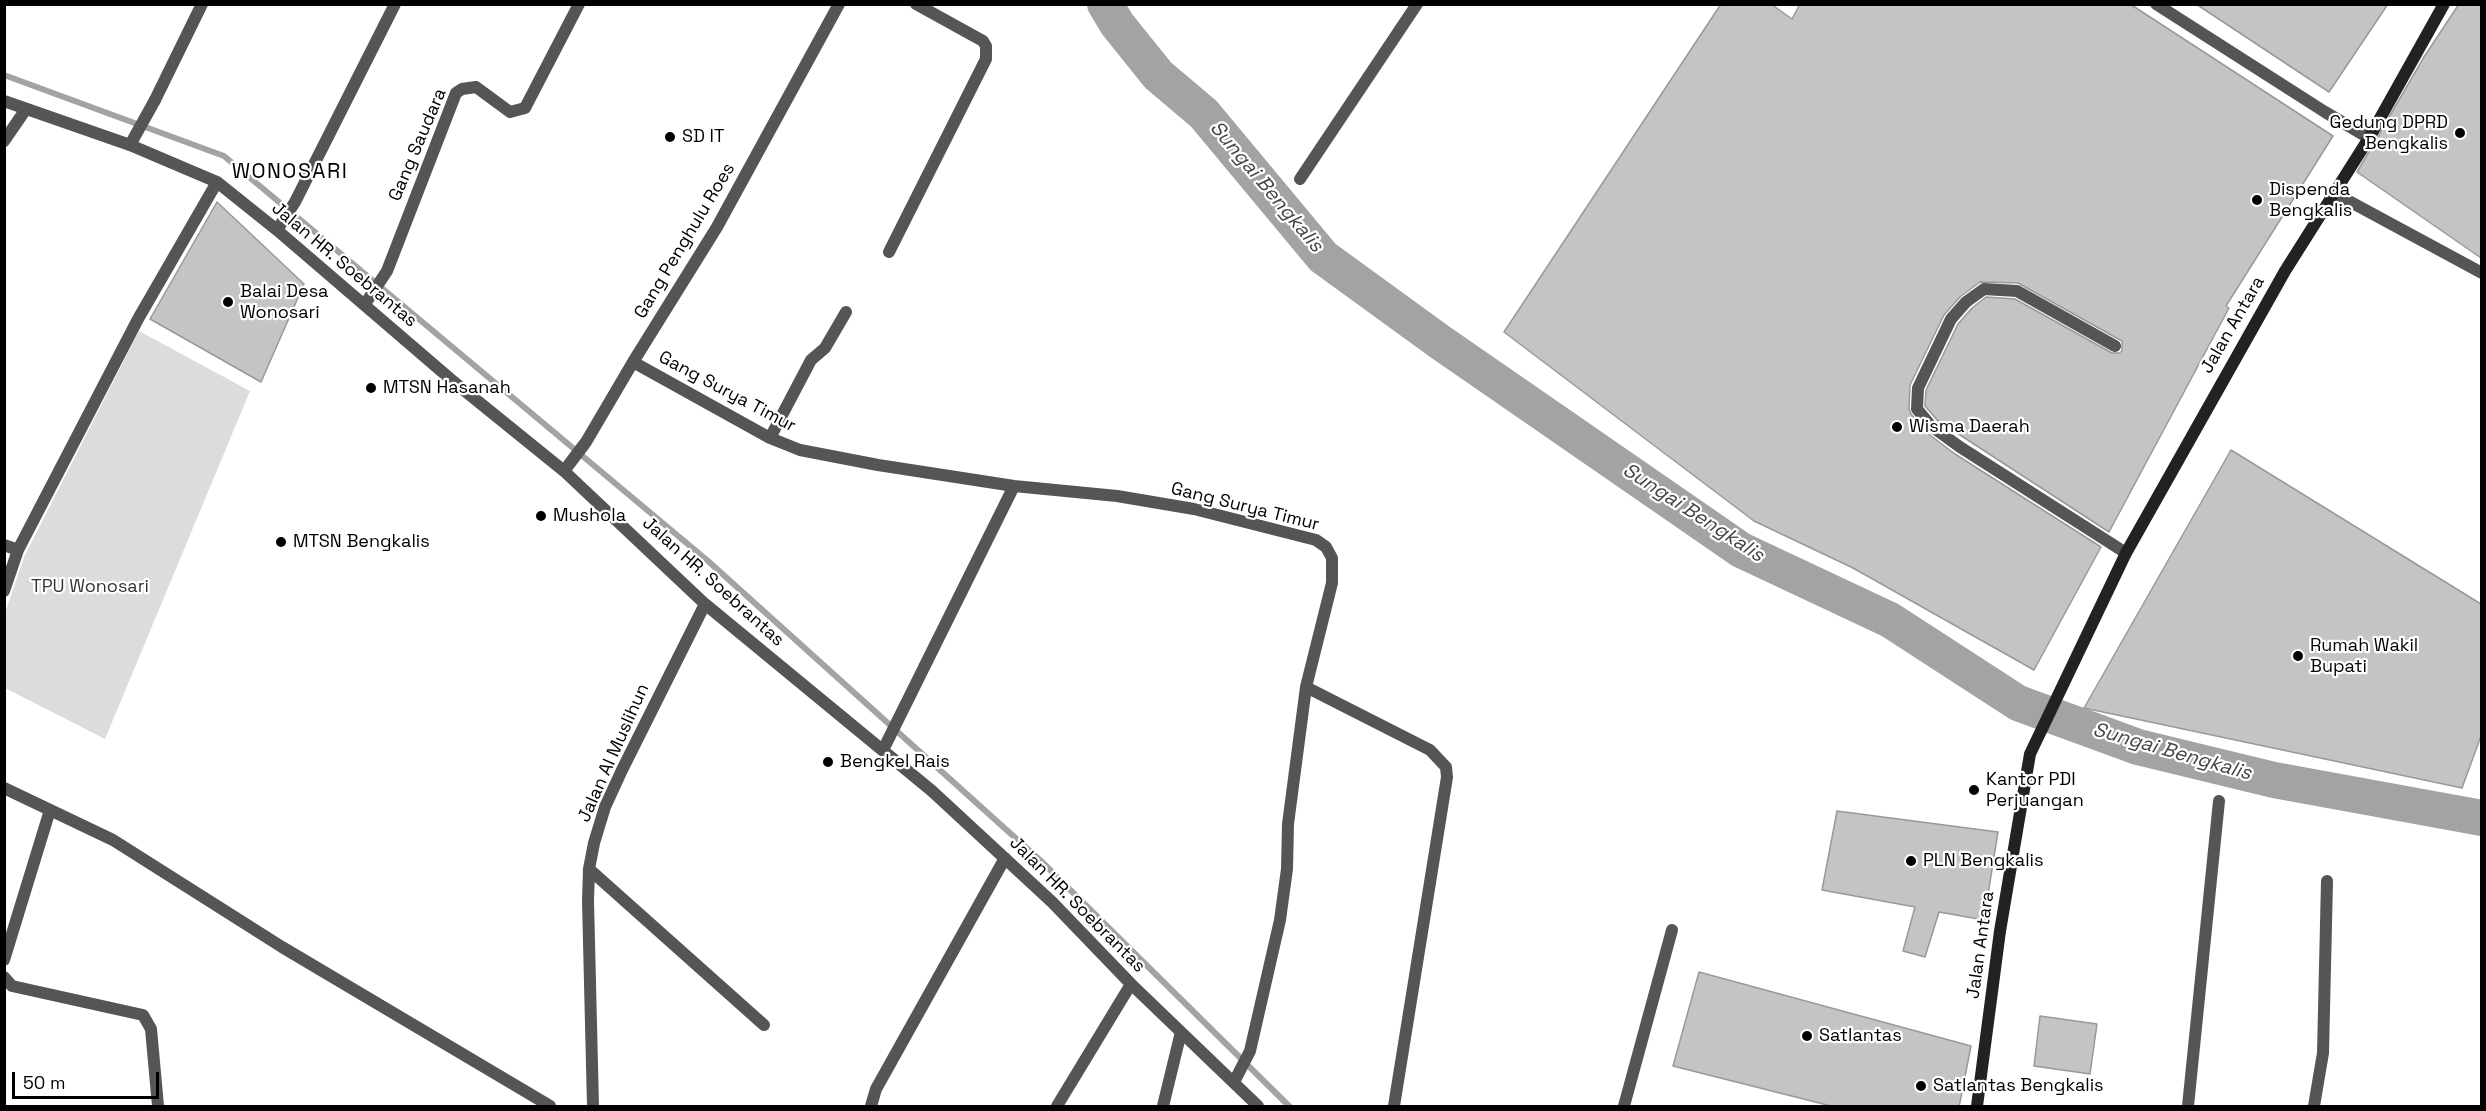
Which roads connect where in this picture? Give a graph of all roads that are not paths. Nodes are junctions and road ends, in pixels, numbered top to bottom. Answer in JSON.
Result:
{"nodes":[{"id":1,"x":202,"y":4,"type":"edge"},
{"id":2,"x":394,"y":4,"type":"edge"},
{"id":3,"x":579,"y":4,"type":"edge"},
{"id":4,"x":839,"y":4,"type":"edge"},
{"id":5,"x":916,"y":4,"type":"edge"},
{"id":6,"x":1418,"y":4,"type":"edge"},
{"id":7,"x":2156,"y":4,"type":"edge"},
{"id":8,"x":2444,"y":4,"type":"edge"},
{"id":9,"x":4,"y":101,"type":"edge"},
{"id":10,"x":27,"y":109,"type":"junction"},
{"id":11,"x":2369,"y":138,"type":"junction"},
{"id":12,"x":133,"y":140,"type":"junction"},
{"id":13,"x":4,"y":141,"type":"edge"},
{"id":14,"x":1300,"y":178,"type":"dead end"},
{"id":15,"x":217,"y":182,"type":"junction"},
{"id":16,"x":2334,"y":193,"type":"junction"},
{"id":17,"x":281,"y":224,"type":"junction"},
{"id":18,"x":889,"y":252,"type":"dead end"},
{"id":19,"x":2481,"y":273,"type":"edge"},
{"id":20,"x":365,"y":304,"type":"junction"},
{"id":21,"x":846,"y":312,"type":"dead end"},
{"id":22,"x":2115,"y":346,"type":"dead end"},
{"id":23,"x":633,"y":362,"type":"junction"},
{"id":24,"x":770,"y":438,"type":"junction"},
{"id":25,"x":564,"y":471,"type":"junction"},
{"id":26,"x":1014,"y":486,"type":"junction"},
{"id":27,"x":4,"y":545,"type":"edge"},
{"id":28,"x":18,"y":550,"type":"junction"},
{"id":29,"x":2126,"y":553,"type":"junction"},
{"id":30,"x":4,"y":591,"type":"edge"},
{"id":31,"x":705,"y":604,"type":"junction"},
{"id":32,"x":1306,"y":687,"type":"junction"},
{"id":33,"x":883,"y":750,"type":"junction"},
{"id":34,"x":4,"y":788,"type":"edge"},
{"id":35,"x":2219,"y":801,"type":"dead end"},
{"id":36,"x":50,"y":810,"type":"junction"},
{"id":37,"x":1005,"y":858,"type":"junction"},
{"id":38,"x":589,"y":869,"type":"junction"},
{"id":39,"x":2327,"y":881,"type":"dead end"},
{"id":40,"x":1672,"y":930,"type":"dead end"},
{"id":41,"x":4,"y":960,"type":"edge"},
{"id":42,"x":4,"y":977,"type":"edge"},
{"id":43,"x":1131,"y":984,"type":"junction"},
{"id":44,"x":764,"y":1025,"type":"dead end"},
{"id":45,"x":1181,"y":1032,"type":"junction"},
{"id":46,"x":1237,"y":1076,"type":"junction"},
{"id":47,"x":158,"y":1107,"type":"edge"},
{"id":48,"x":550,"y":1107,"type":"edge"},
{"id":49,"x":594,"y":1107,"type":"edge"},
{"id":50,"x":871,"y":1107,"type":"edge"},
{"id":51,"x":1057,"y":1107,"type":"edge"},
{"id":52,"x":1163,"y":1107,"type":"edge"},
{"id":53,"x":1258,"y":1107,"type":"edge"},
{"id":54,"x":1394,"y":1107,"type":"edge"},
{"id":55,"x":1624,"y":1107,"type":"edge"},
{"id":56,"x":1977,"y":1107,"type":"edge"},
{"id":57,"x":2188,"y":1107,"type":"edge"},
{"id":58,"x":2314,"y":1107,"type":"edge"}],
"edges":[{"from":1,"to":12,"type":"street"},
{"from":2,"to":17,"type":"street"},
{"from":3,"to":20,"type":"street","name":"Gang Saudara"},
{"from":4,"to":23,"type":"street","name":"Gang Penghulu Roes"},
{"from":5,"to":18,"type":"street"},
{"from":6,"to":14,"type":"street"},
{"from":7,"to":11,"type":"street"},
{"from":8,"to":11,"type":"street","name":"Jalan Antara"},
{"from":9,"to":10,"type":"street","name":"Jalan HR. Soebrantas"},
{"from":10,"to":12,"type":"street","name":"Jalan HR. Soebrantas"},
{"from":10,"to":13,"type":"street"},
{"from":11,"to":16,"type":"street","name":"Jalan Antara"},
{"from":12,"to":15,"type":"street","name":"Jalan HR. Soebrantas"},
{"from":15,"to":17,"type":"street","name":"Jalan HR. Soebrantas"},
{"from":15,"to":28,"type":"street"},
{"from":16,"to":19,"type":"street"},
{"from":16,"to":29,"type":"street","name":"Jalan Antara"},
{"from":17,"to":20,"type":"street","name":"Jalan HR. Soebrantas"},
{"from":20,"to":25,"type":"street","name":"Jalan HR. Soebrantas"},
{"from":21,"to":24,"type":"street"},
{"from":22,"to":29,"type":"street"},
{"from":23,"to":24,"type":"street","name":"Gang Surya Timur"},
{"from":23,"to":25,"type":"street","name":"Gang Penghulu Roes"},
{"from":24,"to":26,"type":"street","name":"Gang Surya Timur"},
{"from":25,"to":31,"type":"street","name":"Jalan HR. Soebrantas"},
{"from":26,"to":32,"type":"street","name":"Gang Surya Timur"},
{"from":26,"to":33,"type":"street"},
{"from":27,"to":28,"type":"street"},
{"from":28,"to":30,"type":"street"},
{"from":29,"to":56,"type":"street","name":"Jalan Antara"},
{"from":31,"to":33,"type":"street","name":"Jalan HR. Soebrantas"},
{"from":31,"to":38,"type":"street","name":"Jalan Al Muslihun"},
{"from":32,"to":46,"type":"street","name":"Gang Surya Timur"},
{"from":32,"to":54,"type":"street"},
{"from":33,"to":37,"type":"street","name":"Jalan HR. Soebrantas"},
{"from":34,"to":36,"type":"street"},
{"from":35,"to":57,"type":"street"},
{"from":36,"to":41,"type":"street"},
{"from":36,"to":48,"type":"street"},
{"from":37,"to":43,"type":"street","name":"Jalan HR. Soebrantas"},
{"from":37,"to":50,"type":"street"},
{"from":38,"to":44,"type":"street"},
{"from":38,"to":49,"type":"street","name":"Jalan Al Muslihun"},
{"from":39,"to":58,"type":"street"},
{"from":40,"to":55,"type":"street"},
{"from":42,"to":47,"type":"street"},
{"from":43,"to":45,"type":"street","name":"Jalan HR. Soebrantas"},
{"from":43,"to":51,"type":"street"},
{"from":45,"to":46,"type":"street","name":"Jalan HR. Soebrantas"},
{"from":45,"to":52,"type":"street"},
{"from":46,"to":53,"type":"street","name":"Jalan HR. Soebrantas"}]}
